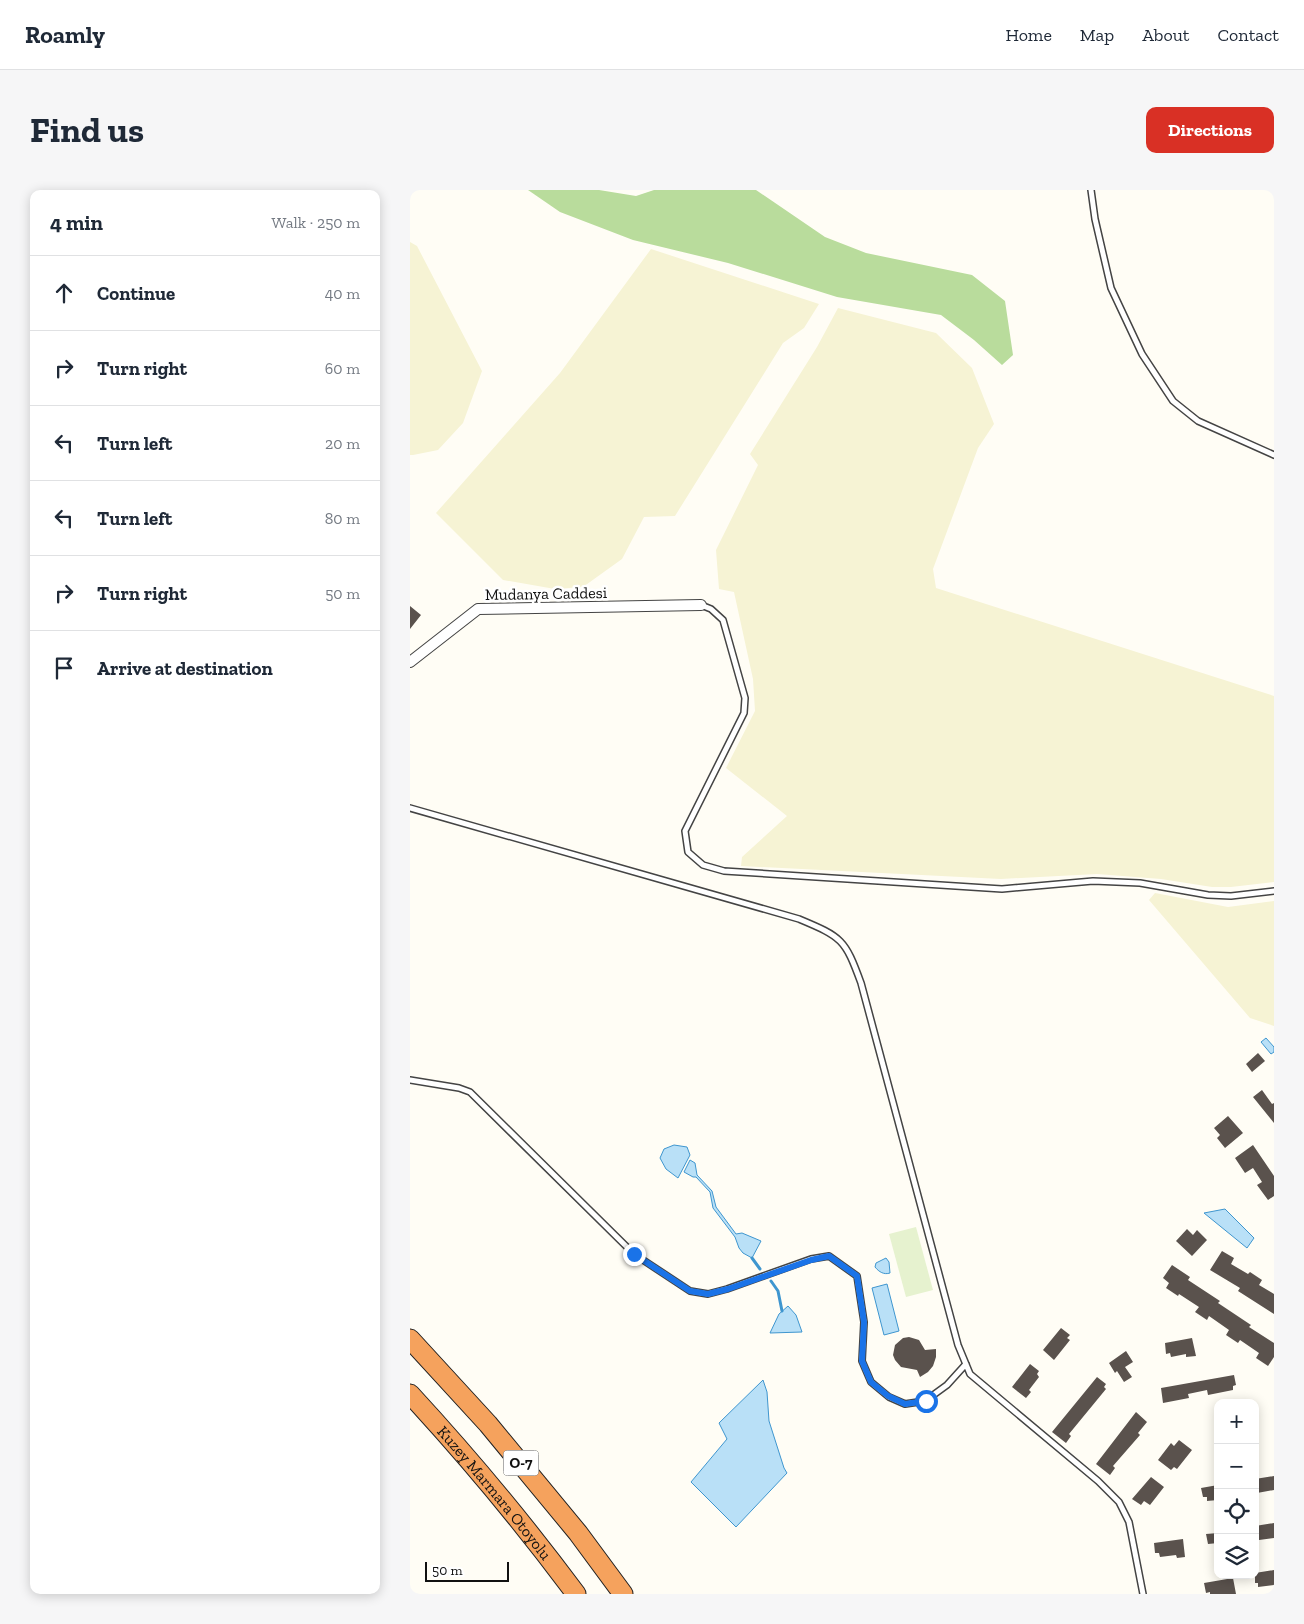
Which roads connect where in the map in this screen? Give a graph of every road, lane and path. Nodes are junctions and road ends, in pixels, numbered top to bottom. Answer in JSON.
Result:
{"nodes":[{"id":1,"x":1091,"y":190,"type":"edge"},
{"id":2,"x":1274,"y":455,"type":"edge"},
{"id":3,"x":701,"y":605,"type":"joint"},
{"id":4,"x":410,"y":662,"type":"edge"},
{"id":5,"x":410,"y":808,"type":"edge"},
{"id":6,"x":1274,"y":891,"type":"edge"},
{"id":7,"x":410,"y":1080,"type":"edge"},
{"id":8,"x":410,"y":1339,"type":"edge"},
{"id":9,"x":966,"y":1364,"type":"junction"},
{"id":10,"x":410,"y":1394,"type":"edge"},
{"id":11,"x":576,"y":1594,"type":"edge"},
{"id":12,"x":623,"y":1594,"type":"edge"},
{"id":13,"x":1143,"y":1594,"type":"edge"}],
"edges":[{"from":1,"to":2,"type":"lane"},
{"from":3,"to":4,"type":"street","name":"Mudanya Caddesi"},
{"from":3,"to":6,"type":"lane"},
{"from":5,"to":9,"type":"lane"},
{"from":7,"to":9,"type":"lane"},
{"from":8,"to":12,"type":"highway","number":"O-7"},
{"from":9,"to":13,"type":"lane"},
{"from":10,"to":11,"type":"highway","name":"Kuzey Marmara Otoyolu","number":"O-7"}]}
